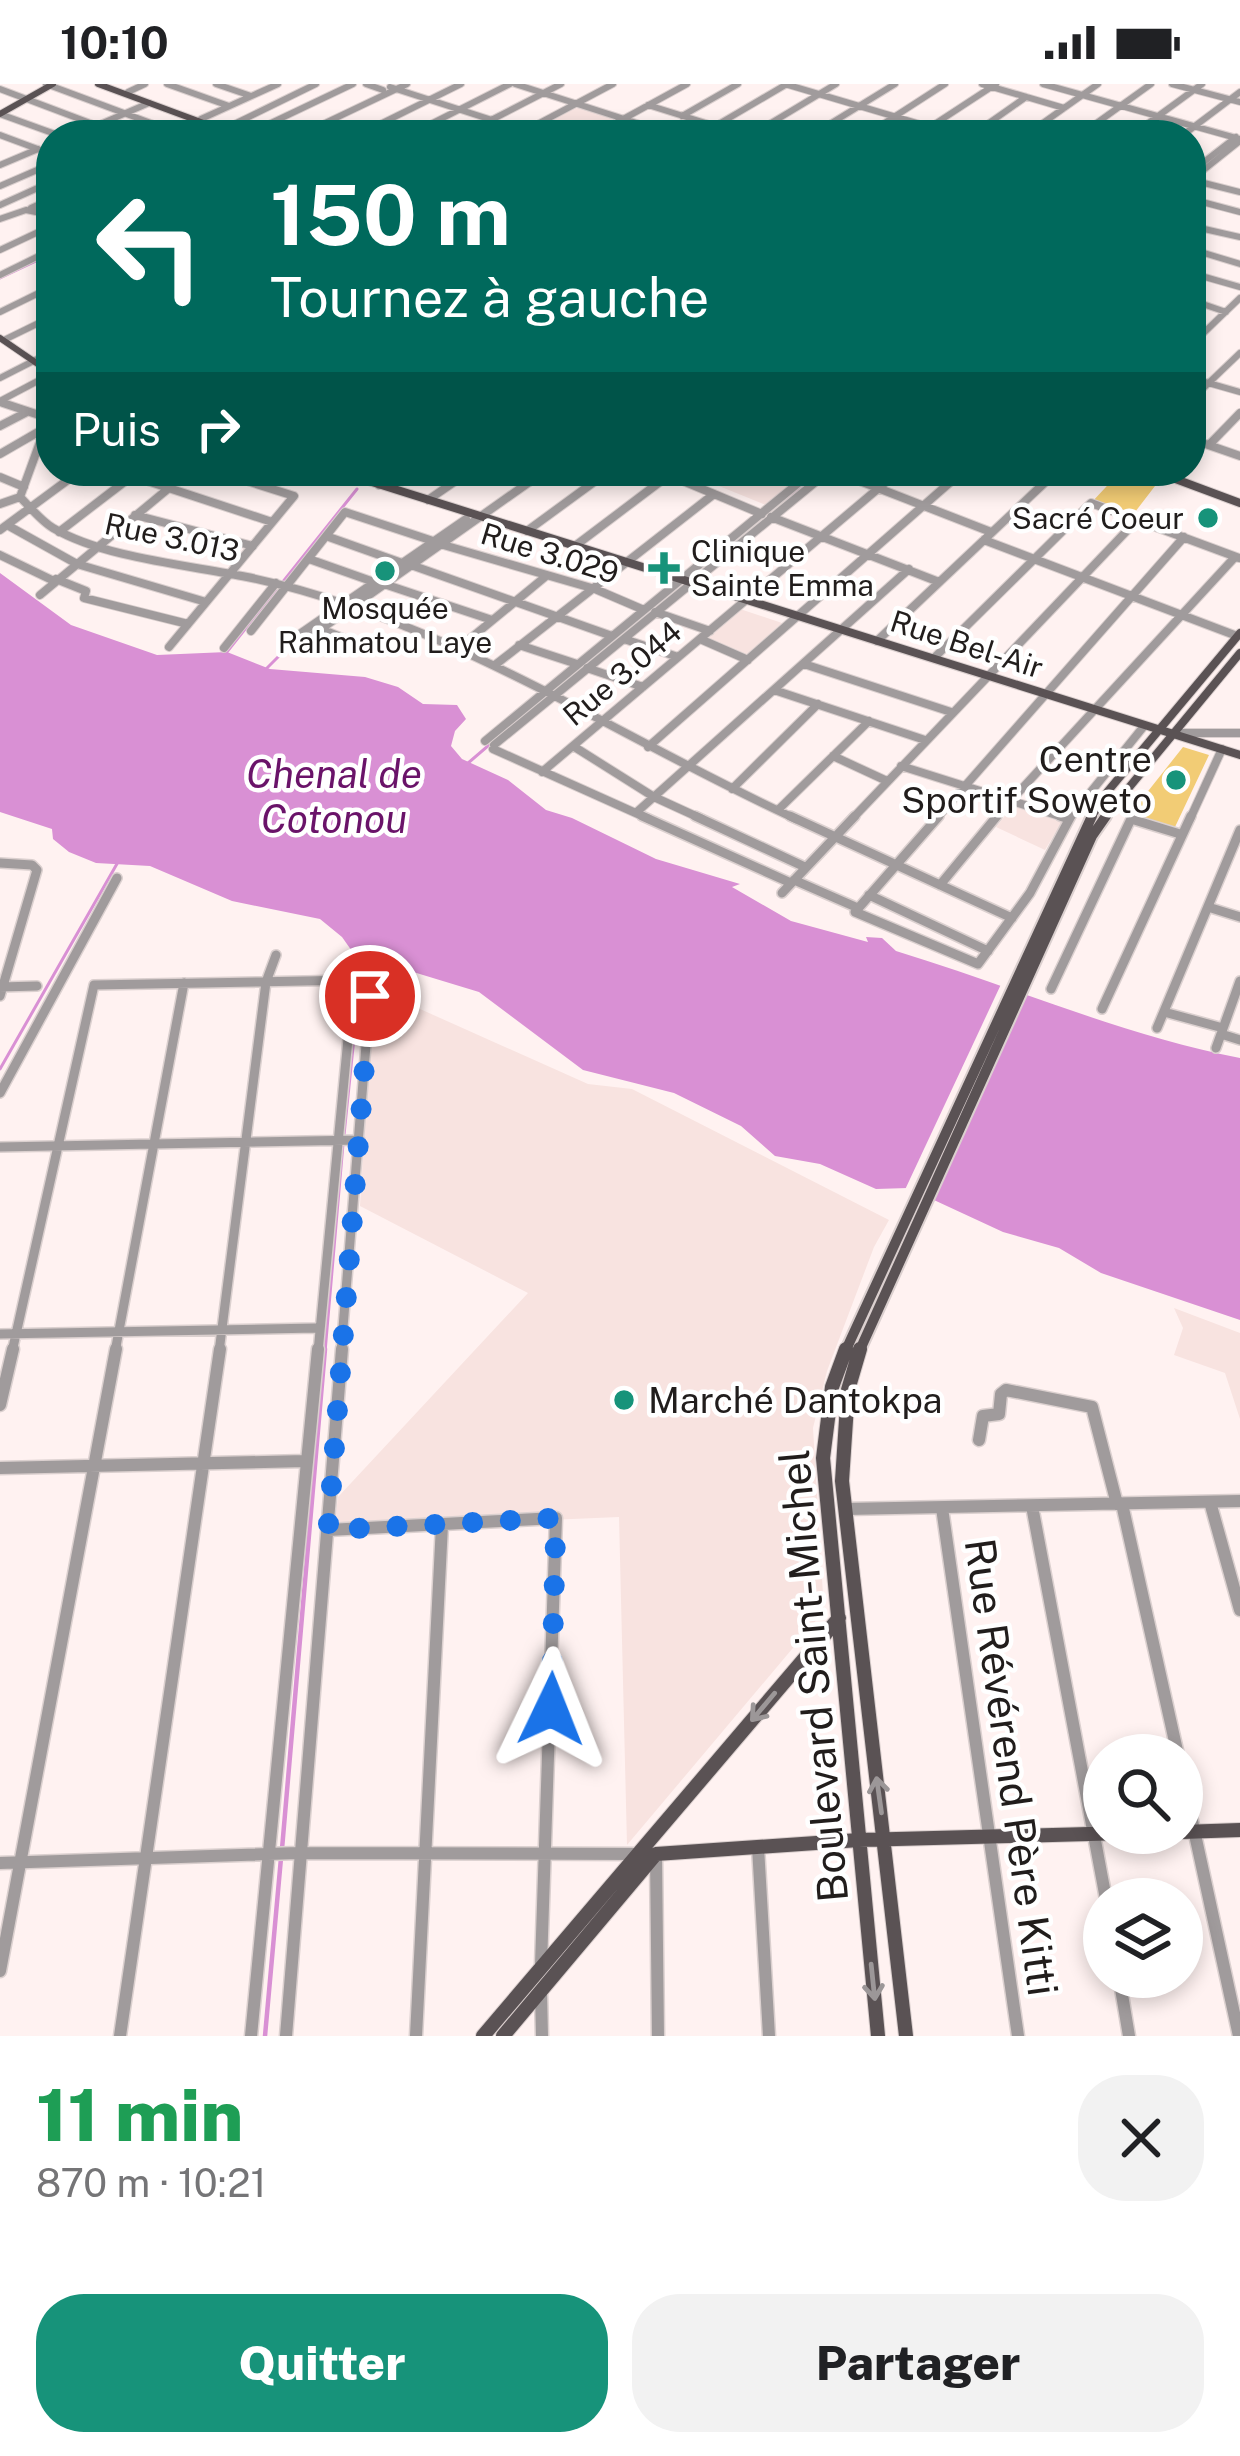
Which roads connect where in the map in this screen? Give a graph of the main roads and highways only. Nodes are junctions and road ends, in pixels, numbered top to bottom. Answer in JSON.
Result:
{"nodes":[{"id":1,"x":50,"y":84,"type":"edge"},
{"id":2,"x":98,"y":84,"type":"edge"},
{"id":3,"x":108,"y":84,"type":"edge"},
{"id":4,"x":0,"y":114,"type":"edge"},
{"id":5,"x":196,"y":120,"type":"edge"},
{"id":6,"x":204,"y":120,"type":"edge"},
{"id":7,"x":2,"y":339,"type":"edge"},
{"id":8,"x":36,"y":359,"type":"edge"},
{"id":9,"x":383,"y":486,"type":"edge"},
{"id":10,"x":1198,"y":486,"type":"edge"},
{"id":11,"x":1205,"y":486,"type":"edge"},
{"id":12,"x":1240,"y":500,"type":"edge"},
{"id":13,"x":1239,"y":634,"type":"edge"},
{"id":14,"x":1240,"y":652,"type":"edge"},
{"id":15,"x":1157,"y":729,"type":"junction"},
{"id":16,"x":1172,"y":734,"type":"junction"},
{"id":17,"x":1240,"y":754,"type":"edge"},
{"id":18,"x":1021,"y":976,"type":"junction"},
{"id":19,"x":895,"y":1252,"type":"junction"},
{"id":20,"x":839,"y":1618,"type":"junction"},
{"id":21,"x":1240,"y":1830,"type":"edge"},
{"id":22,"x":1203,"y":1831,"type":"edge"},
{"id":23,"x":1083,"y":1834,"type":"edge"},
{"id":24,"x":859,"y":1840,"type":"junction"},
{"id":25,"x":886,"y":1840,"type":"junction"},
{"id":26,"x":483,"y":2036,"type":"edge"},
{"id":27,"x":503,"y":2036,"type":"edge"},
{"id":28,"x":878,"y":2036,"type":"edge"},
{"id":29,"x":906,"y":2036,"type":"edge"}],
"edges":[{"from":1,"to":4,"type":"main road"},
{"from":2,"to":5,"type":"main road"},
{"from":3,"to":6,"type":"main road"},
{"from":7,"to":8,"type":"main road"},
{"from":9,"to":15,"type":"main road","name":"Rue Bel-Air"},
{"from":10,"to":12,"type":"main road"},
{"from":11,"to":12,"type":"main road"},
{"from":13,"to":15,"type":"main road"},
{"from":14,"to":16,"type":"main road"},
{"from":15,"to":16,"type":"main road","name":"Rue Bel-Air"},
{"from":15,"to":18,"type":"main road"},
{"from":16,"to":17,"type":"main road","name":"Rue Bel-Air"},
{"from":16,"to":18,"type":"main road"},
{"from":18,"to":19,"type":"main road"},
{"from":19,"to":20,"type":"main road","name":"Boulevard Saint-Michel"},
{"from":25,"to":19,"type":"main road","name":"Boulevard Saint-Michel","one_way":true},
{"from":20,"to":24,"type":"main road","name":"Boulevard Saint-Michel"},
{"from":20,"to":26,"type":"main road","one_way":true},
{"from":21,"to":22,"type":"main road"},
{"from":23,"to":25,"type":"main road"},
{"from":24,"to":25,"type":"main road"},
{"from":24,"to":27,"type":"main road"},
{"from":24,"to":28,"type":"main road","name":"Boulevard Saint-Michel","one_way":true},
{"from":25,"to":29,"type":"main road","name":"Boulevard Saint-Michel"}]}
